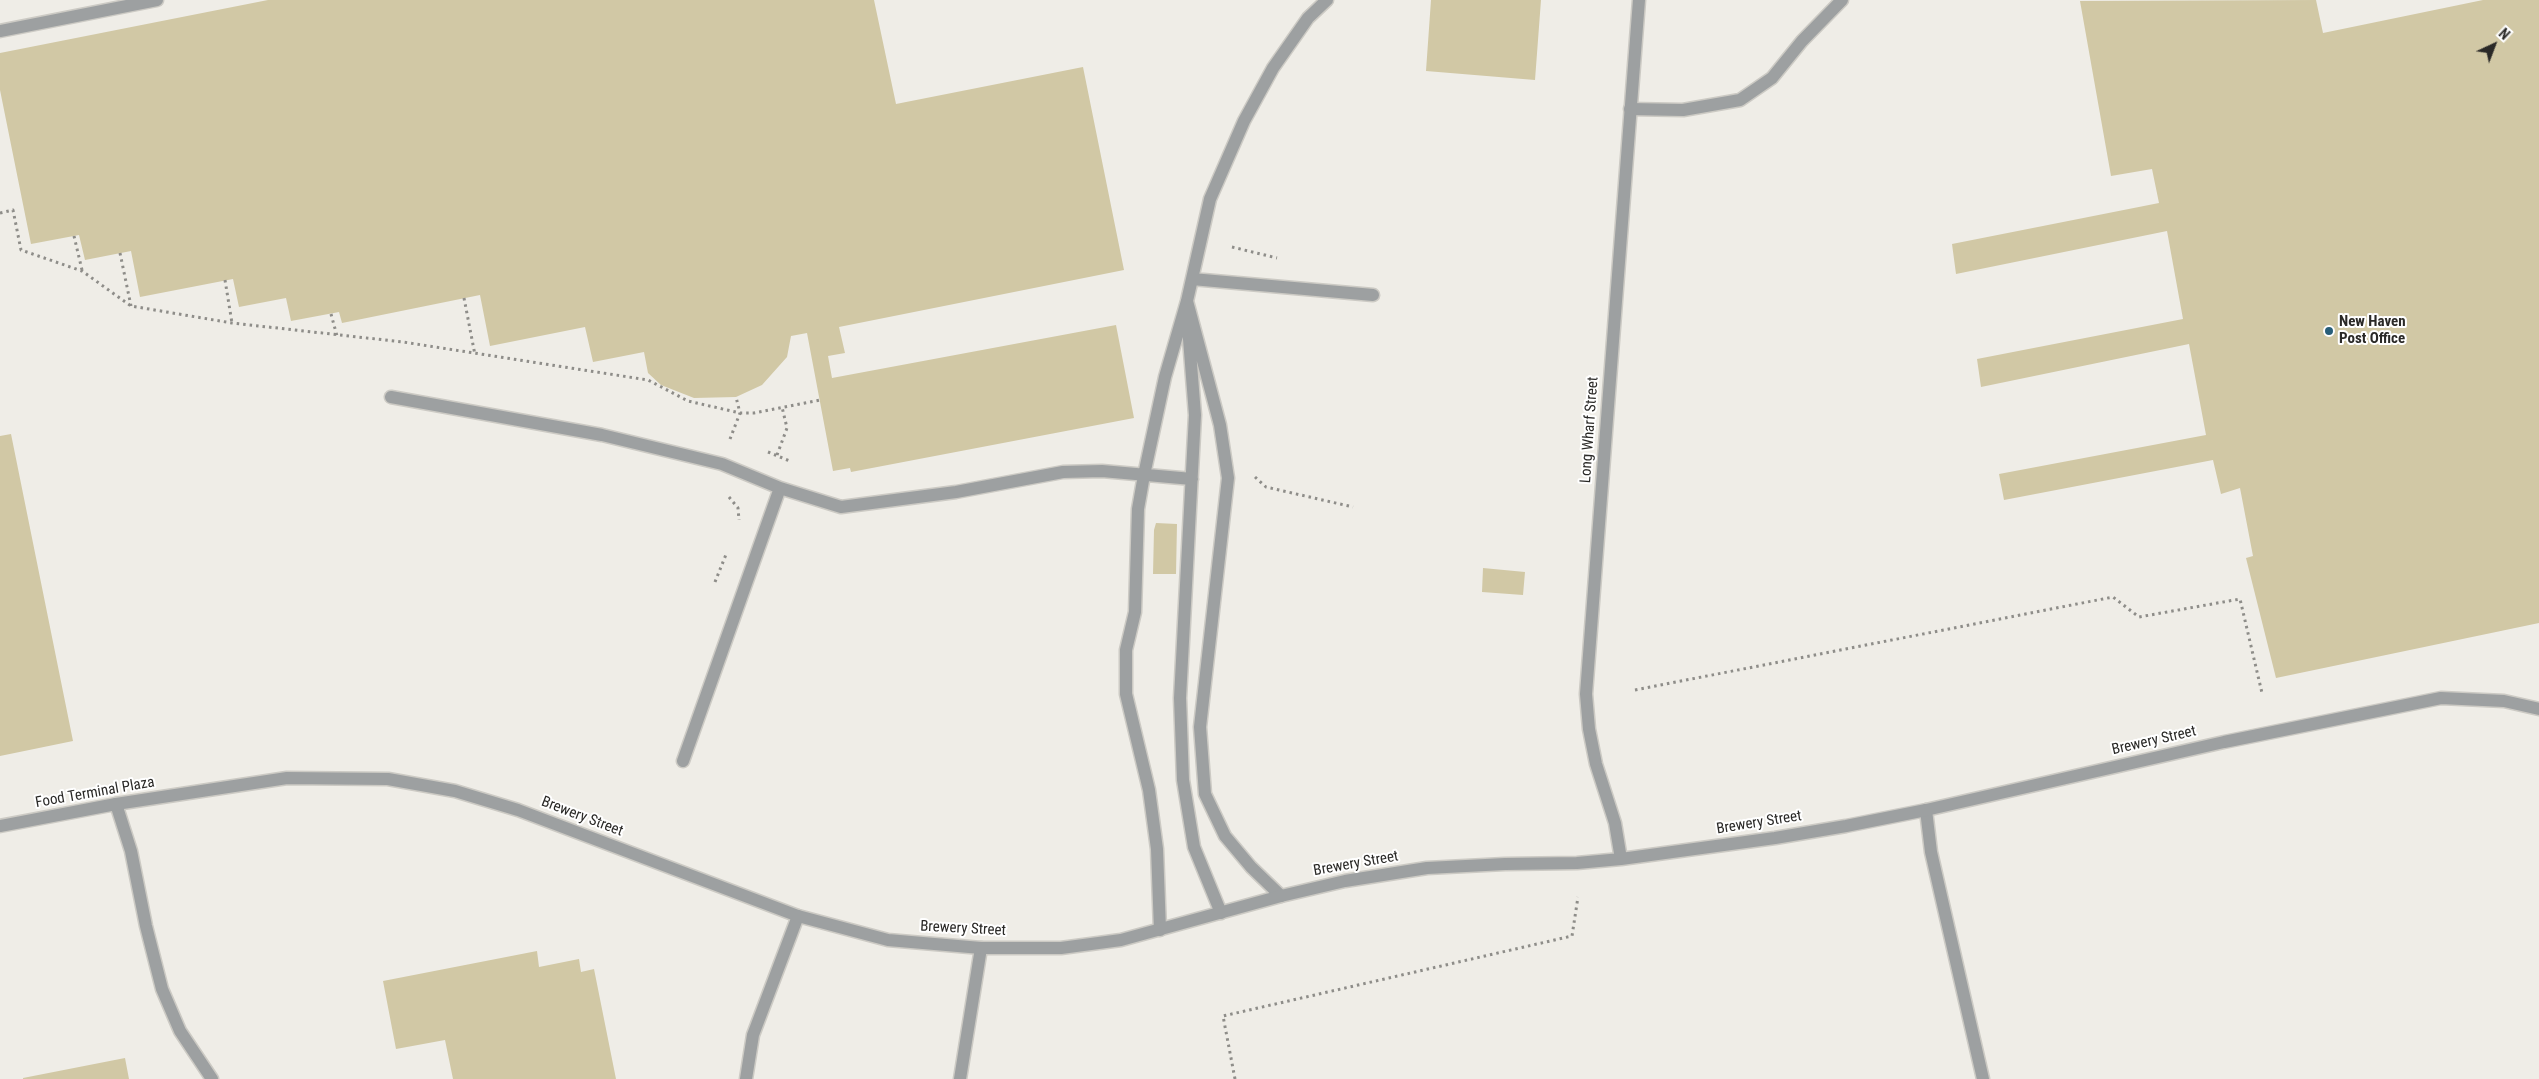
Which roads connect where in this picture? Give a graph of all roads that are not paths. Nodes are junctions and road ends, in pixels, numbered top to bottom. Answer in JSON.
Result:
{"nodes":[{"id":1,"x":157,"y":0,"type":"edge"},
{"id":2,"x":1327,"y":0,"type":"edge"},
{"id":3,"x":1639,"y":0,"type":"edge"},
{"id":4,"x":1842,"y":0,"type":"edge"},
{"id":5,"x":0,"y":31,"type":"edge"},
{"id":6,"x":1630,"y":109,"type":"junction"},
{"id":7,"x":1192,"y":279,"type":"junction"},
{"id":8,"x":1373,"y":294,"type":"dead end"},
{"id":9,"x":1187,"y":301,"type":"junction"},
{"id":10,"x":391,"y":396,"type":"dead end"},
{"id":11,"x":1144,"y":475,"type":"junction"},
{"id":12,"x":1192,"y":479,"type":"junction"},
{"id":13,"x":780,"y":488,"type":"junction"},
{"id":14,"x":2539,"y":709,"type":"edge"},
{"id":15,"x":683,"y":761,"type":"dead end"},
{"id":16,"x":196,"y":792,"type":"joint"},
{"id":17,"x":116,"y":804,"type":"junction"},
{"id":18,"x":1926,"y":810,"type":"junction"},
{"id":19,"x":0,"y":826,"type":"edge"},
{"id":20,"x":1621,"y":859,"type":"junction"},
{"id":21,"x":1281,"y":896,"type":"junction"},
{"id":22,"x":1221,"y":914,"type":"junction"},
{"id":23,"x":798,"y":916,"type":"junction"},
{"id":24,"x":1160,"y":930,"type":"junction"},
{"id":25,"x":981,"y":948,"type":"junction"},
{"id":26,"x":212,"y":1079,"type":"edge"},
{"id":27,"x":746,"y":1079,"type":"edge"},
{"id":28,"x":960,"y":1079,"type":"edge"},
{"id":29,"x":1983,"y":1079,"type":"edge"}],
"edges":[{"from":1,"to":5,"type":"street"},
{"from":2,"to":7,"type":"street"},
{"from":3,"to":6,"type":"street","name":"Long Wharf Street"},
{"from":4,"to":6,"type":"street"},
{"from":6,"to":20,"type":"street","name":"Long Wharf Street"},
{"from":7,"to":8,"type":"street"},
{"from":7,"to":9,"type":"street"},
{"from":9,"to":11,"type":"street"},
{"from":9,"to":12,"type":"street"},
{"from":9,"to":21,"type":"street"},
{"from":10,"to":13,"type":"street"},
{"from":11,"to":12,"type":"street"},
{"from":11,"to":13,"type":"street"},
{"from":11,"to":24,"type":"street"},
{"from":12,"to":22,"type":"street"},
{"from":13,"to":15,"type":"street"},
{"from":14,"to":18,"type":"street","name":"Brewery Street"},
{"from":16,"to":17,"type":"street","name":"Food Terminal Plaza"},
{"from":16,"to":23,"type":"street","name":"Brewery Street"},
{"from":17,"to":19,"type":"street","name":"Food Terminal Plaza"},
{"from":17,"to":26,"type":"street"},
{"from":18,"to":20,"type":"street","name":"Brewery Street"},
{"from":18,"to":29,"type":"street"},
{"from":20,"to":21,"type":"street","name":"Brewery Street"},
{"from":21,"to":22,"type":"street","name":"Brewery Street"},
{"from":22,"to":24,"type":"street","name":"Brewery Street"},
{"from":23,"to":25,"type":"street","name":"Brewery Street"},
{"from":23,"to":27,"type":"street"},
{"from":24,"to":25,"type":"street","name":"Brewery Street"},
{"from":25,"to":28,"type":"street"}]}
